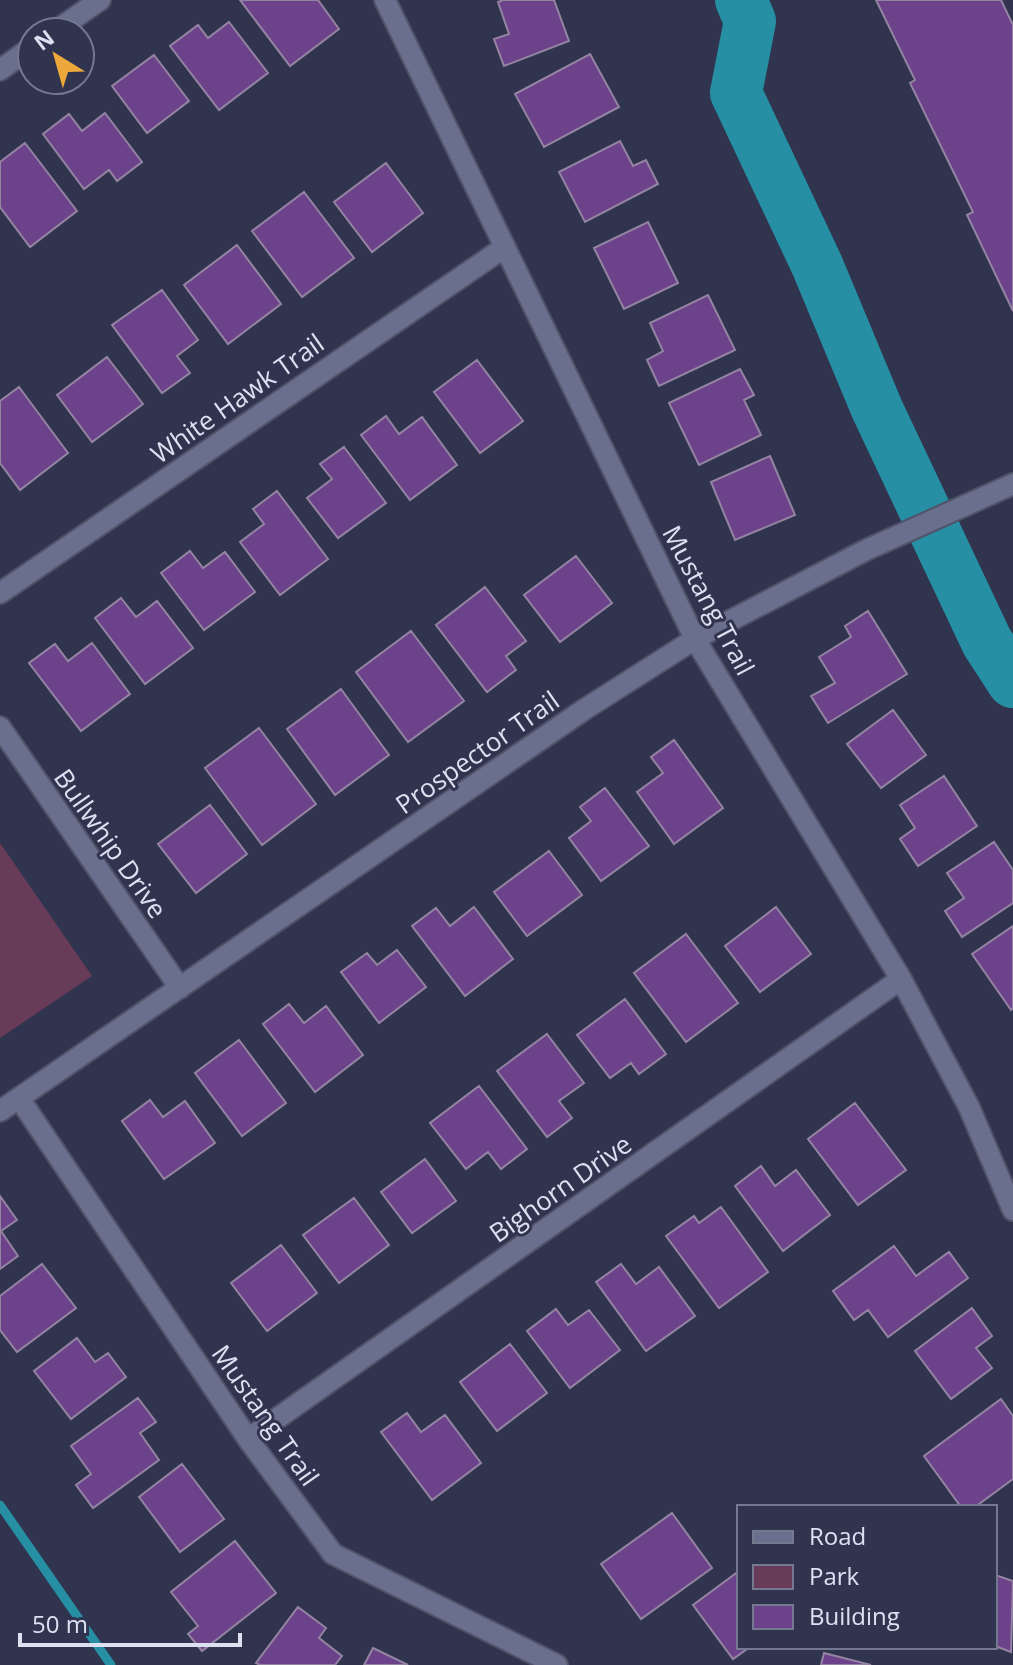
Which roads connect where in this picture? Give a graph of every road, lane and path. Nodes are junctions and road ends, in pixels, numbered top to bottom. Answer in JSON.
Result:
{"nodes":[{"id":1,"x":100,"y":0,"type":"edge"},
{"id":2,"x":385,"y":0,"type":"edge"},
{"id":3,"x":77,"y":16,"type":"edge"},
{"id":4,"x":505,"y":247,"type":"junction"},
{"id":5,"x":1010,"y":486,"type":"edge"},
{"id":6,"x":0,"y":593,"type":"edge"},
{"id":7,"x":695,"y":639,"type":"junction"},
{"id":8,"x":0,"y":727,"type":"edge"},
{"id":9,"x":901,"y":979,"type":"junction"},
{"id":10,"x":180,"y":988,"type":"junction"},
{"id":11,"x":19,"y":1098,"type":"junction"},
{"id":12,"x":0,"y":1111,"type":"edge"},
{"id":13,"x":1013,"y":1210,"type":"edge"},
{"id":14,"x":248,"y":1439,"type":"junction"},
{"id":15,"x":557,"y":1665,"type":"edge"}],
"edges":[{"from":1,"to":3,"type":"street"},
{"from":2,"to":4,"type":"street","name":"Mustang Trail"},
{"from":4,"to":6,"type":"street","name":"White Hawk Trail"},
{"from":4,"to":7,"type":"street","name":"Mustang Trail"},
{"from":5,"to":7,"type":"street","name":"Prospector Trail"},
{"from":7,"to":9,"type":"street","name":"Mustang Trail"},
{"from":7,"to":10,"type":"street","name":"Prospector Trail"},
{"from":8,"to":10,"type":"street","name":"Bullwhip Drive"},
{"from":9,"to":13,"type":"street","name":"Mustang Trail"},
{"from":9,"to":14,"type":"street","name":"Bighorn Drive"},
{"from":10,"to":11,"type":"street","name":"Prospector Trail"},
{"from":11,"to":12,"type":"street","name":"Prospector Trail"},
{"from":11,"to":14,"type":"street","name":"Mustang Trail"},
{"from":14,"to":15,"type":"street","name":"Mustang Trail"}]}
